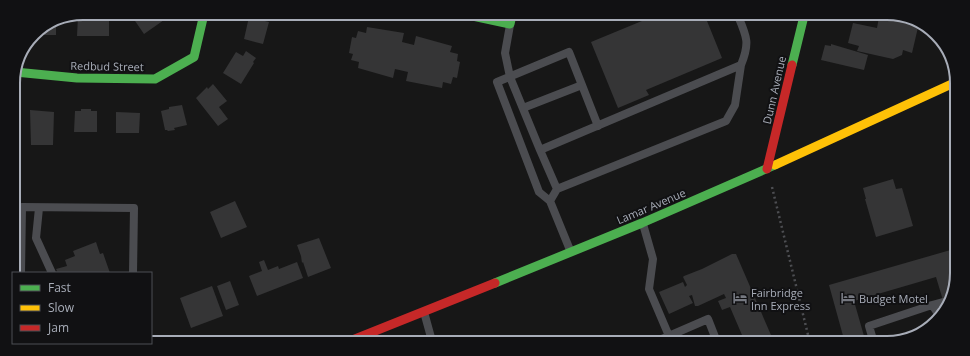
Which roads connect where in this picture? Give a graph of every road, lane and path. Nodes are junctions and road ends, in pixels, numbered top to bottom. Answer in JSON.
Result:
{"nodes":[{"id":1,"x":203,"y":20,"type":"edge"},
{"id":2,"x":511,"y":20,"type":"edge"},
{"id":3,"x":740,"y":20,"type":"edge"},
{"id":4,"x":803,"y":20,"type":"edge"},
{"id":5,"x":740,"y":65,"type":"junction"},
{"id":6,"x":21,"y":73,"type":"edge"},
{"id":7,"x":510,"y":77,"type":"junction"},
{"id":8,"x":582,"y":85,"type":"junction"},
{"id":9,"x":950,"y":85,"type":"edge"},
{"id":10,"x":523,"y":108,"type":"junction"},
{"id":11,"x":598,"y":126,"type":"junction"},
{"id":12,"x":540,"y":150,"type":"junction"},
{"id":13,"x":768,"y":169,"type":"junction"},
{"id":14,"x":557,"y":189,"type":"junction"},
{"id":15,"x":550,"y":201,"type":"junction"},
{"id":16,"x":39,"y":208,"type":"junction"},
{"id":17,"x":642,"y":223,"type":"junction"},
{"id":18,"x":571,"y":252,"type":"junction"},
{"id":19,"x":22,"y":272,"type":"edge"},
{"id":20,"x":52,"y":272,"type":"edge"},
{"id":21,"x":133,"y":272,"type":"edge"},
{"id":22,"x":943,"y":302,"type":"dead end"},
{"id":23,"x":932,"y":305,"type":"junction"},
{"id":24,"x":937,"y":311,"type":"edge"},
{"id":25,"x":424,"y":312,"type":"junction"},
{"id":26,"x":363,"y":336,"type":"edge"},
{"id":27,"x":431,"y":336,"type":"edge"},
{"id":28,"x":668,"y":336,"type":"joint"},
{"id":29,"x":715,"y":336,"type":"edge"},
{"id":30,"x":809,"y":336,"type":"edge"},
{"id":31,"x":872,"y":336,"type":"edge"}],
"edges":[{"from":1,"to":6,"type":"main road","name":"Redbud Street"},
{"from":2,"to":7,"type":"lane"},
{"from":3,"to":5,"type":"lane"},
{"from":4,"to":13,"type":"main road","name":"Dunn Avenue"},
{"from":5,"to":11,"type":"lane"},
{"from":5,"to":14,"type":"lane"},
{"from":7,"to":8,"type":"lane"},
{"from":7,"to":10,"type":"lane"},
{"from":7,"to":15,"type":"lane"},
{"from":8,"to":10,"type":"lane"},
{"from":8,"to":11,"type":"lane"},
{"from":9,"to":13,"type":"main road","name":"Lamar Avenue"},
{"from":10,"to":12,"type":"lane"},
{"from":11,"to":12,"type":"lane"},
{"from":12,"to":14,"type":"lane"},
{"from":13,"to":17,"type":"main road","name":"Lamar Avenue"},
{"from":13,"to":30,"type":"path"},
{"from":14,"to":15,"type":"lane"},
{"from":15,"to":18,"type":"lane"},
{"from":16,"to":19,"type":"lane"},
{"from":16,"to":20,"type":"lane"},
{"from":16,"to":21,"type":"lane"},
{"from":17,"to":18,"type":"main road","name":"Lamar Avenue"},
{"from":17,"to":28,"type":"lane"},
{"from":18,"to":25,"type":"main road","name":"Lamar Avenue"},
{"from":22,"to":23,"type":"lane"},
{"from":23,"to":24,"type":"lane"},
{"from":23,"to":31,"type":"lane"},
{"from":25,"to":26,"type":"main road","name":"Lamar Avenue"},
{"from":25,"to":27,"type":"lane"},
{"from":28,"to":29,"type":"lane"}]}
